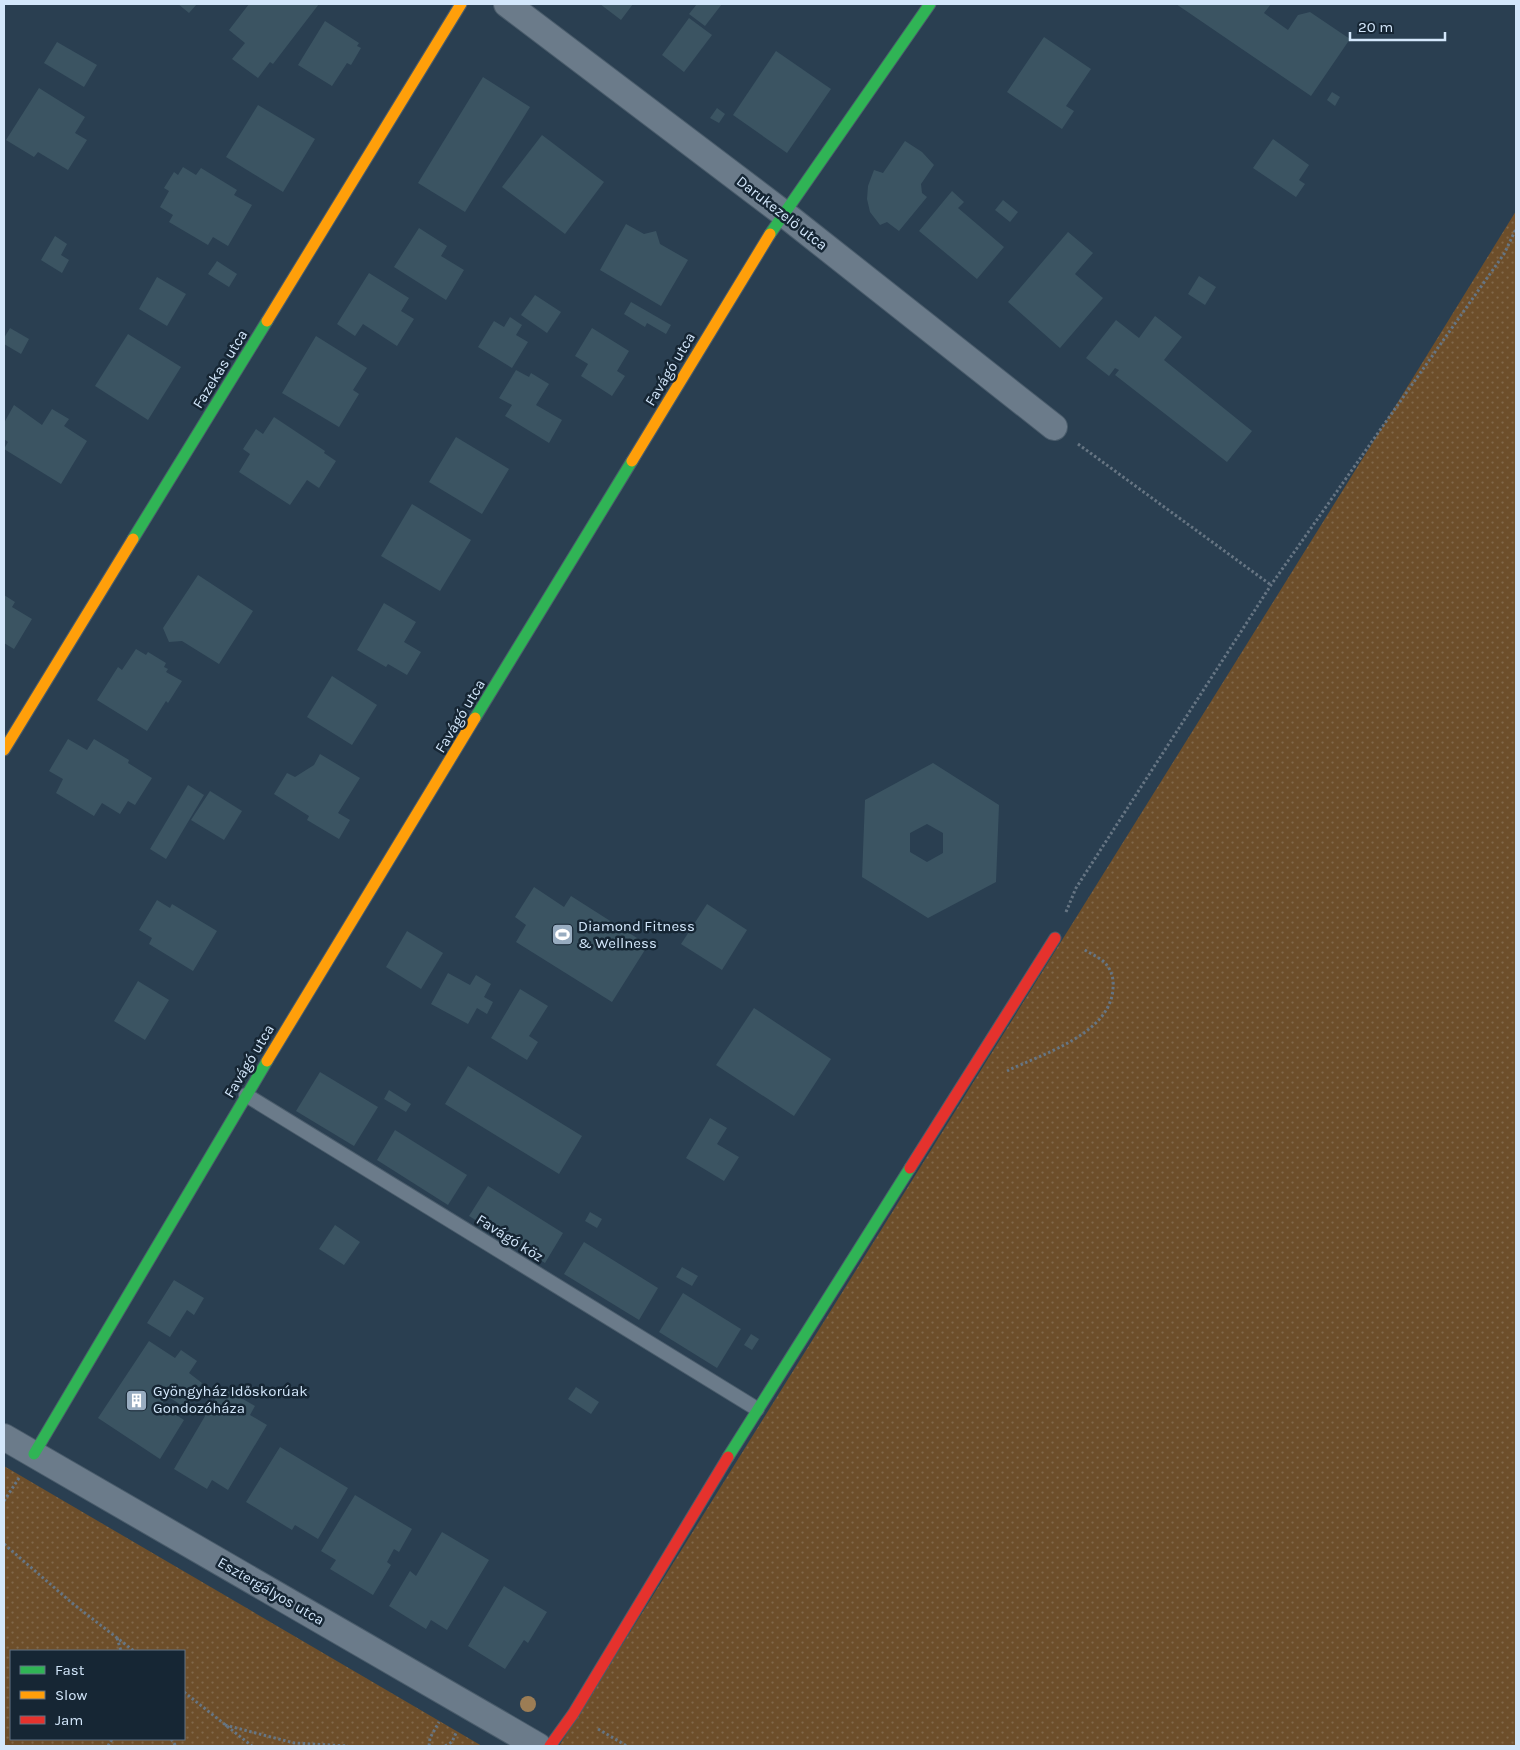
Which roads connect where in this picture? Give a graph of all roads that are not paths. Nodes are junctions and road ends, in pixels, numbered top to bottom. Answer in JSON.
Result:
{"nodes":[{"id":1,"x":461,"y":4,"type":"edge"},
{"id":2,"x":507,"y":4,"type":"edge"},
{"id":3,"x":930,"y":4,"type":"edge"},
{"id":4,"x":783,"y":213,"type":"junction"},
{"id":5,"x":1054,"y":426,"type":"road end"},
{"id":6,"x":4,"y":750,"type":"edge"},
{"id":7,"x":1055,"y":938,"type":"road end"},
{"id":8,"x":246,"y":1095,"type":"junction"},
{"id":9,"x":757,"y":1409,"type":"junction"},
{"id":10,"x":4,"y":1436,"type":"edge"},
{"id":11,"x":34,"y":1454,"type":"junction"},
{"id":12,"x":538,"y":1746,"type":"edge"},
{"id":13,"x":550,"y":1746,"type":"edge"}],
"edges":[{"from":1,"to":6,"type":"street","name":"Fazekas utca"},
{"from":2,"to":4,"type":"street","name":"Darukezelő utca"},
{"from":3,"to":4,"type":"street","name":"Favágó utca"},
{"from":4,"to":5,"type":"street","name":"Darukezelő utca"},
{"from":4,"to":8,"type":"street","name":"Favágó utca"},
{"from":7,"to":9,"type":"street"},
{"from":8,"to":9,"type":"lane","name":"Favágó köz"},
{"from":8,"to":11,"type":"street","name":"Favágó utca"},
{"from":9,"to":13,"type":"street"},
{"from":10,"to":11,"type":"street","name":"Esztergályos utca"},
{"from":11,"to":12,"type":"street","name":"Esztergályos utca"}]}
